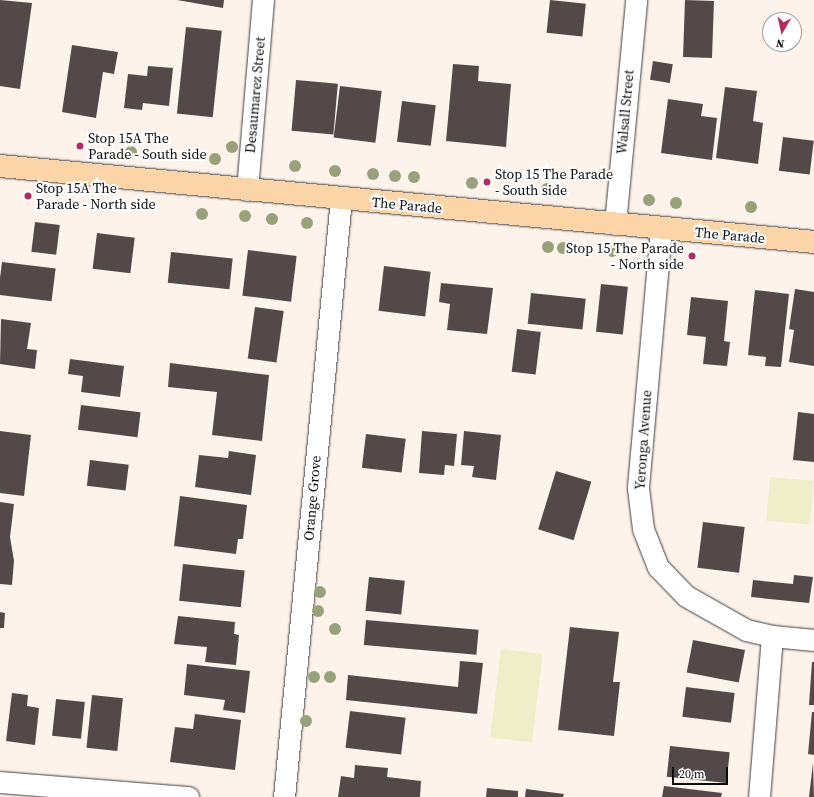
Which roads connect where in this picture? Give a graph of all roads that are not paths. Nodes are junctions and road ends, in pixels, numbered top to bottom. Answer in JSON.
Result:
{"nodes":[{"id":1,"x":263,"y":0,"type":"edge"},
{"id":2,"x":636,"y":0,"type":"edge"},
{"id":3,"x":0,"y":166,"type":"edge"},
{"id":4,"x":247,"y":190,"type":"junction"},
{"id":5,"x":341,"y":198,"type":"junction"},
{"id":6,"x":614,"y":224,"type":"junction"},
{"id":7,"x":661,"y":229,"type":"junction"},
{"id":8,"x":814,"y":242,"type":"edge"},
{"id":9,"x":772,"y":636,"type":"junction"},
{"id":10,"x":814,"y":640,"type":"edge"},
{"id":11,"x":0,"y":782,"type":"edge"},
{"id":12,"x":188,"y":797,"type":"edge"},
{"id":13,"x":284,"y":797,"type":"edge"},
{"id":14,"x":760,"y":797,"type":"edge"}],
"edges":[{"from":1,"to":4,"type":"street","name":"Desaumarez Street"},
{"from":2,"to":6,"type":"street","name":"Walsall Street"},
{"from":3,"to":4,"type":"main road","name":"The Parade"},
{"from":4,"to":5,"type":"main road","name":"The Parade"},
{"from":5,"to":6,"type":"main road","name":"The Parade"},
{"from":5,"to":13,"type":"street","name":"Orange Grove"},
{"from":6,"to":7,"type":"main road","name":"The Parade"},
{"from":7,"to":8,"type":"main road","name":"The Parade"},
{"from":7,"to":9,"type":"street","name":"Yeronga Avenue"},
{"from":9,"to":10,"type":"street","name":"Yeronga Avenue"},
{"from":9,"to":14,"type":"street"},
{"from":11,"to":12,"type":"street"}]}
